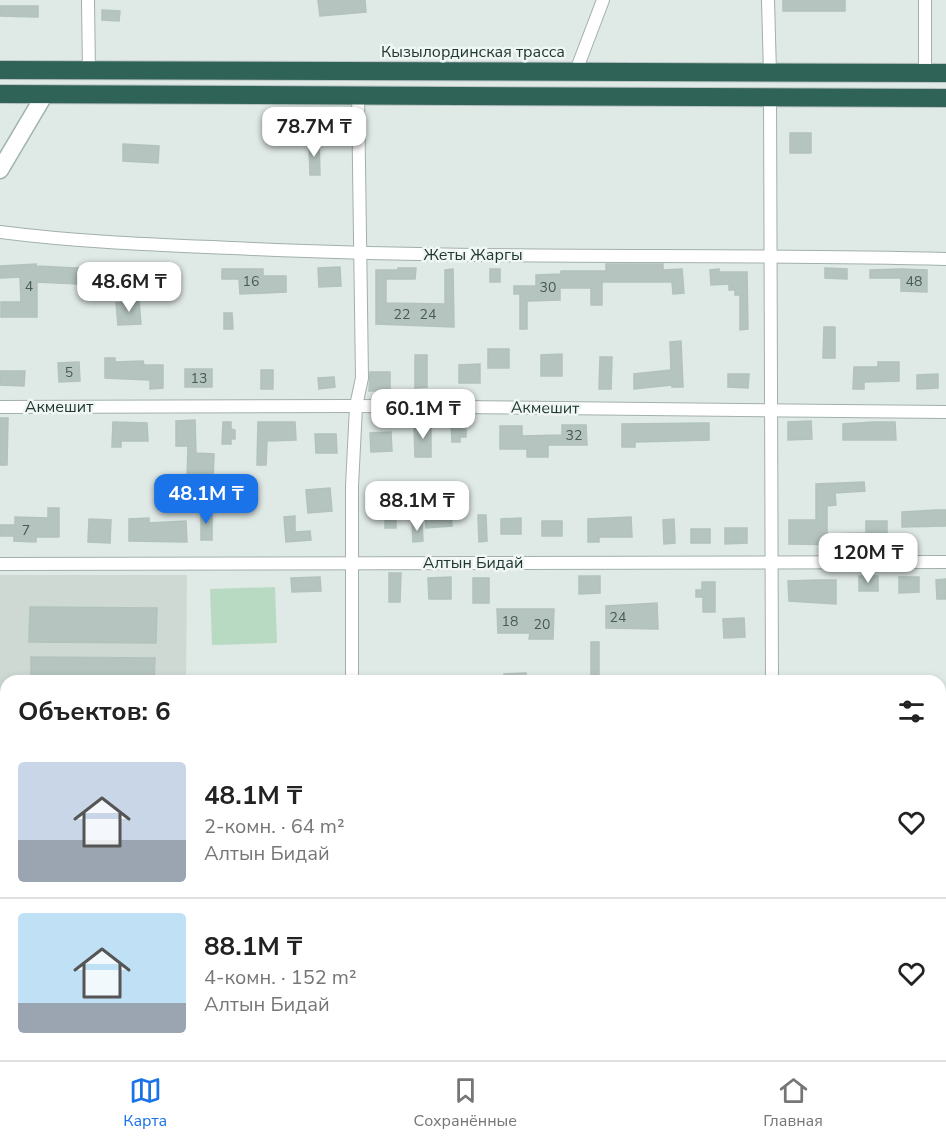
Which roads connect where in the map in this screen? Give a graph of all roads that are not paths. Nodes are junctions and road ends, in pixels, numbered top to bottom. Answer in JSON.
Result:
{"nodes":[{"id":1,"x":88,"y":0,"type":"edge"},
{"id":2,"x":602,"y":0,"type":"edge"},
{"id":3,"x":768,"y":0,"type":"edge"},
{"id":4,"x":925,"y":0,"type":"edge"},
{"id":5,"x":0,"y":70,"type":"edge"},
{"id":6,"x":88,"y":72,"type":"junction"},
{"id":7,"x":576,"y":72,"type":"junction"},
{"id":8,"x":770,"y":73,"type":"junction"},
{"id":9,"x":925,"y":73,"type":"junction"},
{"id":10,"x":946,"y":73,"type":"edge"},
{"id":11,"x":0,"y":93,"type":"edge"},
{"id":12,"x":45,"y":94,"type":"junction"},
{"id":13,"x":358,"y":94,"type":"junction"},
{"id":14,"x":770,"y":95,"type":"junction"},
{"id":15,"x":946,"y":98,"type":"edge"},
{"id":16,"x":0,"y":170,"type":"edge"},
{"id":17,"x":0,"y":232,"type":"edge"},
{"id":18,"x":772,"y":254,"type":"junction"},
{"id":19,"x":362,"y":255,"type":"junction"},
{"id":20,"x":946,"y":259,"type":"edge"},
{"id":21,"x":356,"y":406,"type":"junction"},
{"id":22,"x":0,"y":407,"type":"edge"},
{"id":23,"x":772,"y":410,"type":"junction"},
{"id":24,"x":946,"y":412,"type":"edge"},
{"id":25,"x":772,"y":562,"type":"junction"},
{"id":26,"x":946,"y":562,"type":"edge"},
{"id":27,"x":0,"y":564,"type":"edge"},
{"id":28,"x":353,"y":564,"type":"junction"},
{"id":29,"x":352,"y":675,"type":"edge"},
{"id":30,"x":772,"y":675,"type":"edge"}],
"edges":[{"from":1,"to":6,"type":"street"},
{"from":2,"to":7,"type":"street"},
{"from":3,"to":8,"type":"street"},
{"from":4,"to":9,"type":"street"},
{"from":5,"to":6,"type":"highway","name":"Кызылординская трасса"},
{"from":6,"to":7,"type":"highway","name":"Кызылординская трасса"},
{"from":7,"to":8,"type":"highway","name":"Кызылординская трасса"},
{"from":8,"to":9,"type":"highway","name":"Кызылординская трасса"},
{"from":8,"to":14,"type":"highway"},
{"from":9,"to":10,"type":"highway","name":"Кызылординская трасса"},
{"from":11,"to":12,"type":"highway"},
{"from":12,"to":13,"type":"highway"},
{"from":12,"to":16,"type":"street"},
{"from":13,"to":14,"type":"highway"},
{"from":13,"to":19,"type":"street"},
{"from":14,"to":15,"type":"highway"},
{"from":14,"to":18,"type":"street"},
{"from":17,"to":19,"type":"street","name":"Жеты Жаргы"},
{"from":18,"to":19,"type":"street","name":"Жеты Жаргы"},
{"from":18,"to":20,"type":"street","name":"Жеты Жаргы"},
{"from":18,"to":23,"type":"street"},
{"from":19,"to":21,"type":"street"},
{"from":21,"to":22,"type":"street","name":"Акмешит"},
{"from":21,"to":23,"type":"street","name":"Акмешит"},
{"from":21,"to":28,"type":"street"},
{"from":23,"to":24,"type":"street","name":"Акмешит"},
{"from":23,"to":25,"type":"street"},
{"from":25,"to":26,"type":"street","name":"Алтын Бидай"},
{"from":25,"to":28,"type":"street","name":"Алтын Бидай"},
{"from":25,"to":30,"type":"street"},
{"from":27,"to":28,"type":"street","name":"Алтын Бидай"},
{"from":28,"to":29,"type":"street"}]}
